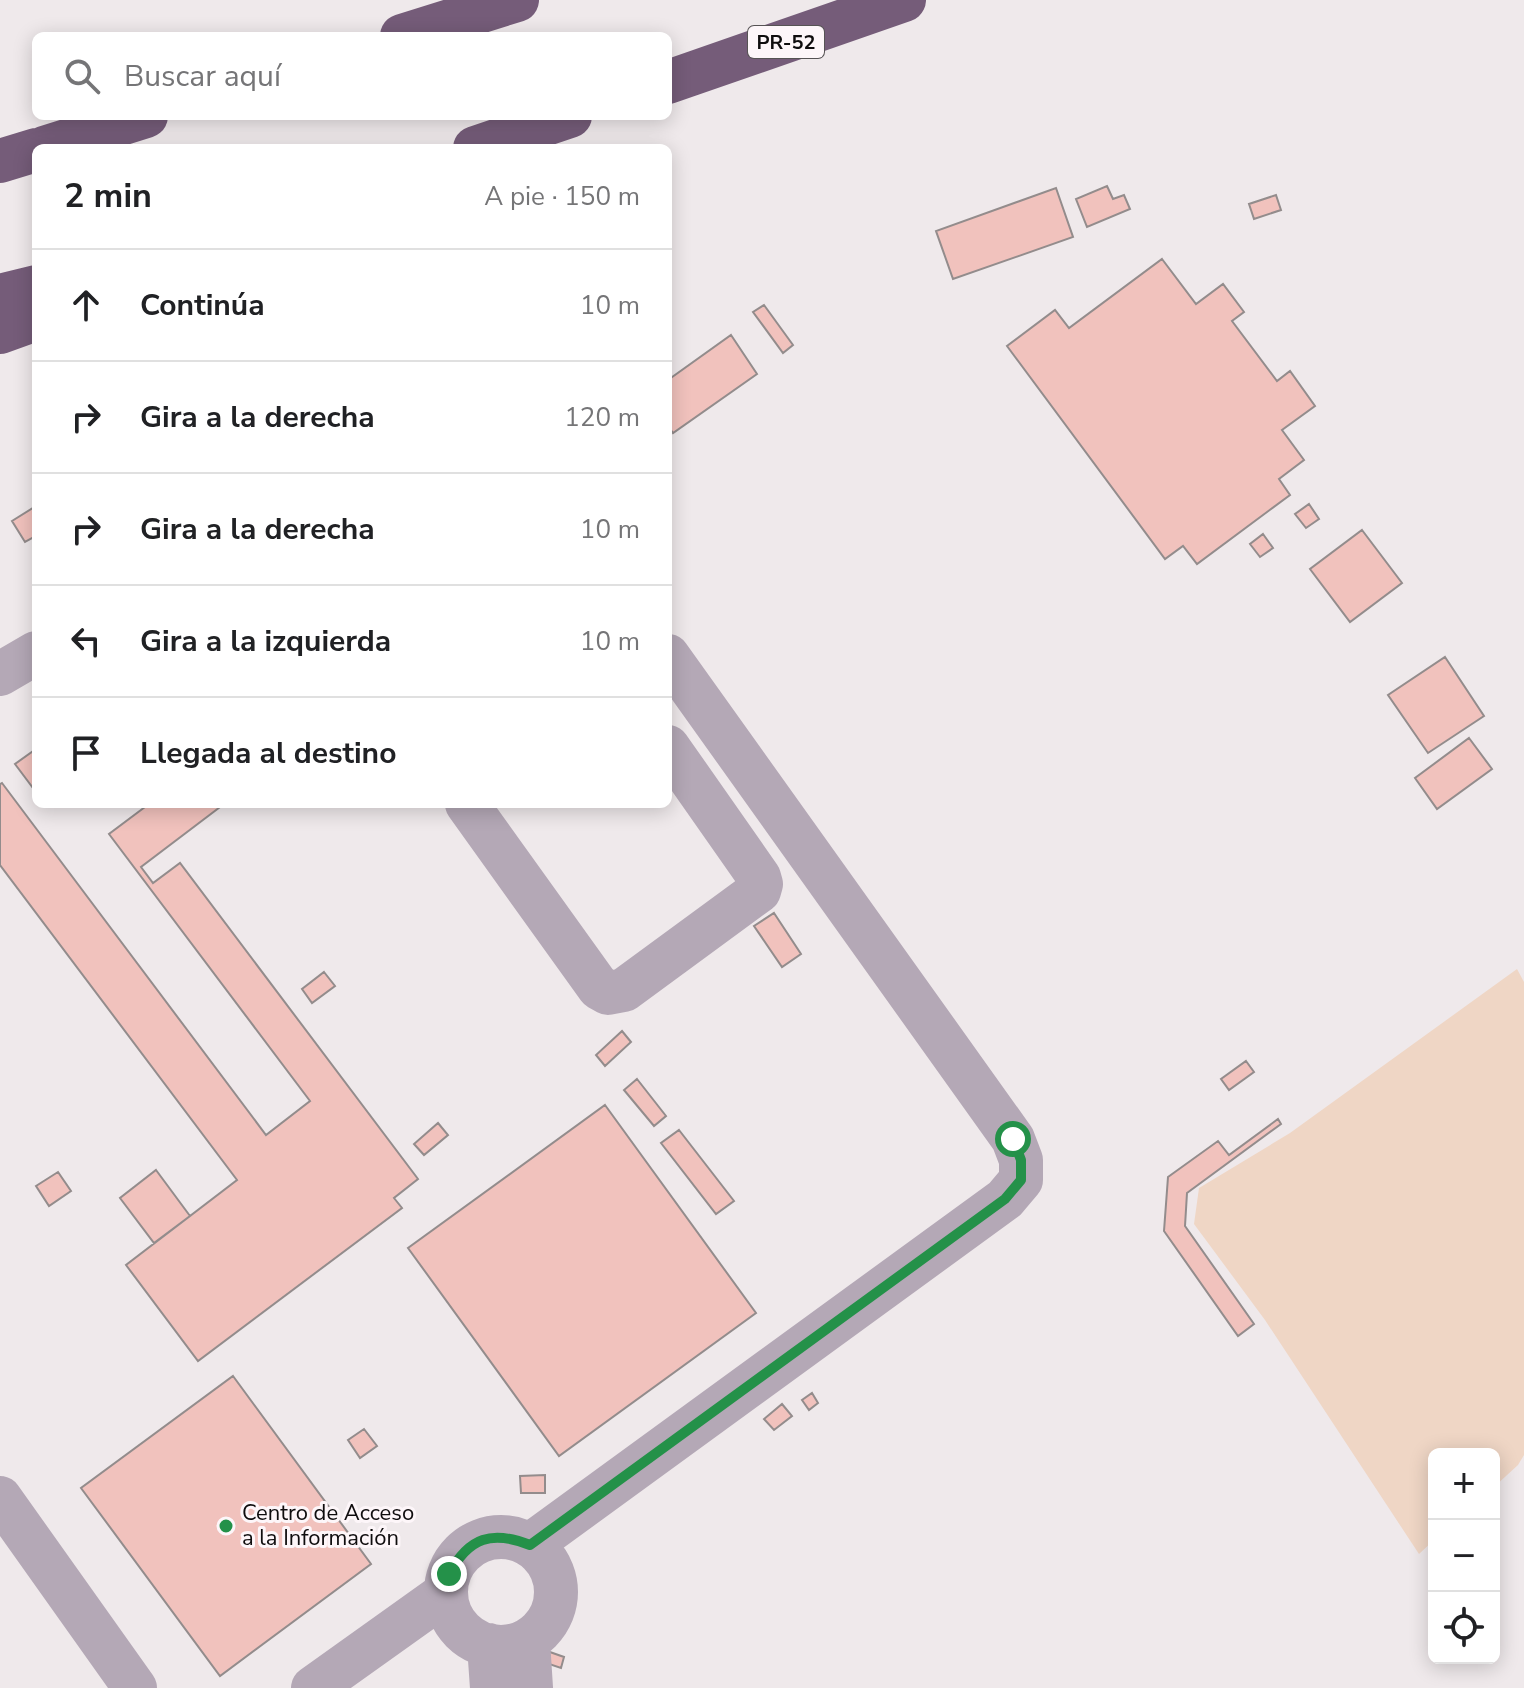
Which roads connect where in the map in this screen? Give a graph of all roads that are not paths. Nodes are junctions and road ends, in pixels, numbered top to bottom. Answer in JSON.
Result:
{"nodes":[{"id":1,"x":517,"y":0,"type":"edge"},
{"id":2,"x":904,"y":0,"type":"edge"},
{"id":3,"x":415,"y":32,"type":"edge"},
{"id":4,"x":672,"y":81,"type":"edge"},
{"id":5,"x":133,"y":120,"type":"edge"},
{"id":6,"x":558,"y":120,"type":"edge"},
{"id":7,"x":55,"y":144,"type":"edge"},
{"id":8,"x":487,"y":144,"type":"edge"},
{"id":9,"x":32,"y":288,"type":"edge"},
{"id":10,"x":0,"y":296,"type":"edge"},
{"id":11,"x":32,"y":320,"type":"edge"},
{"id":12,"x":0,"y":332,"type":"edge"},
{"id":13,"x":32,"y":655,"type":"edge"},
{"id":14,"x":672,"y":662,"type":"edge"},
{"id":15,"x":0,"y":674,"type":"edge"},
{"id":16,"x":672,"y":753,"type":"edge"},
{"id":17,"x":470,"y":808,"type":"edge"},
{"id":18,"x":0,"y":1498,"type":"edge"},
{"id":19,"x":530,"y":1545,"type":"junction"},
{"id":20,"x":446,"y":1593,"type":"junction"},
{"id":21,"x":508,"y":1643,"type":"junction"},
{"id":22,"x":135,"y":1688,"type":"edge"},
{"id":23,"x":313,"y":1688,"type":"edge"},
{"id":24,"x":492,"y":1688,"type":"edge"},
{"id":25,"x":531,"y":1688,"type":"edge"}],
"edges":[{"from":1,"to":3,"type":"highway"},
{"from":2,"to":4,"type":"highway","number":"PR-52"},
{"from":5,"to":7,"type":"highway"},
{"from":6,"to":8,"type":"highway"},
{"from":9,"to":10,"type":"highway"},
{"from":11,"to":12,"type":"highway"},
{"from":13,"to":15,"type":"lane"},
{"from":14,"to":19,"type":"lane"},
{"from":16,"to":17,"type":"lane"},
{"from":18,"to":22,"type":"lane"},
{"from":19,"to":20,"type":"lane"},
{"from":19,"to":21,"type":"lane"},
{"from":20,"to":21,"type":"lane"},
{"from":20,"to":23,"type":"lane"},
{"from":21,"to":24,"type":"lane"},
{"from":21,"to":25,"type":"lane"}]}
